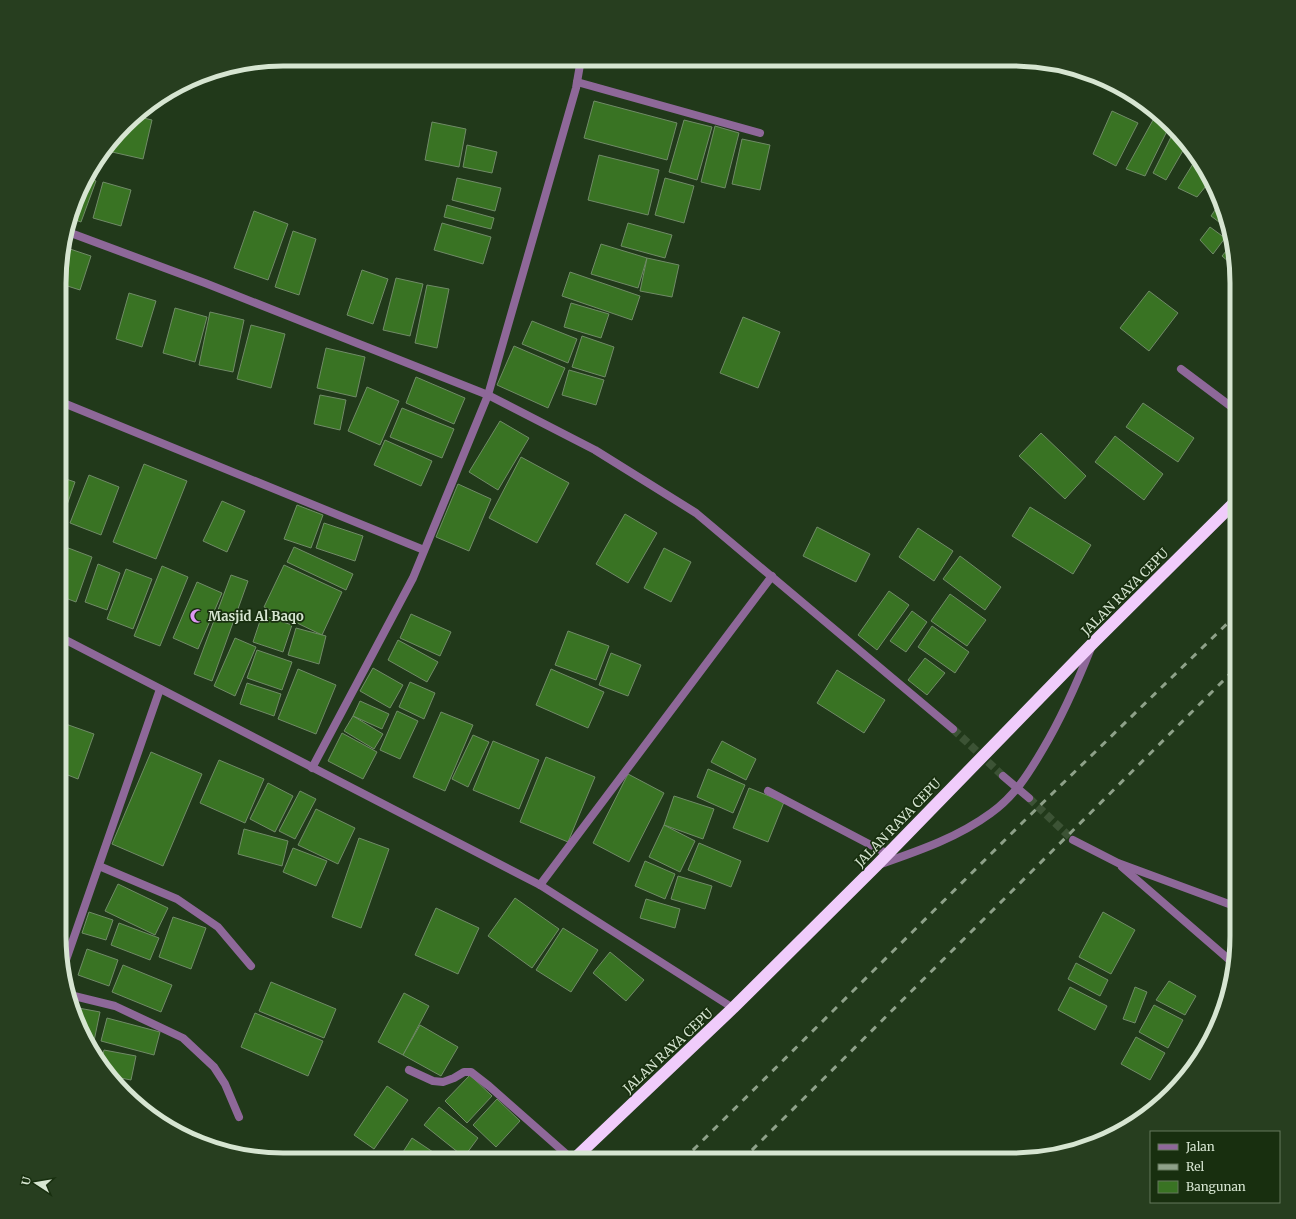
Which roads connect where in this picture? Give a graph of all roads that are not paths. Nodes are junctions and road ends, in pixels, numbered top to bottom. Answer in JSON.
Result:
{"nodes":[{"id":1,"x":580,"y":66,"type":"edge"},
{"id":2,"x":578,"y":82,"type":"junction"},
{"id":3,"x":760,"y":133,"type":"dead end"},
{"id":4,"x":72,"y":233,"type":"edge"},
{"id":5,"x":1181,"y":369,"type":"dead end"},
{"id":6,"x":488,"y":395,"type":"junction"},
{"id":7,"x":66,"y":404,"type":"edge"},
{"id":8,"x":1230,"y":406,"type":"edge"},
{"id":9,"x":1230,"y":507,"type":"edge"},
{"id":10,"x":424,"y":550,"type":"junction"},
{"id":11,"x":772,"y":576,"type":"junction"},
{"id":12,"x":66,"y":640,"type":"edge"},
{"id":13,"x":1093,"y":643,"type":"junction"},
{"id":14,"x":160,"y":689,"type":"junction"},
{"id":15,"x":953,"y":729,"type":"tunnel mouth"},
{"id":16,"x":312,"y":768,"type":"junction"},
{"id":17,"x":1003,"y":776,"type":"tunnel mouth"},
{"id":18,"x":1018,"y":788,"type":"junction"},
{"id":19,"x":768,"y":791,"type":"dead end"},
{"id":20,"x":1029,"y":798,"type":"tunnel mouth"},
{"id":21,"x":1073,"y":840,"type":"tunnel mouth"},
{"id":22,"x":888,"y":854,"type":"junction"},
{"id":23,"x":1118,"y":864,"type":"junction"},
{"id":24,"x":99,"y":866,"type":"junction"},
{"id":25,"x":876,"y":866,"type":"junction"},
{"id":26,"x":540,"y":886,"type":"junction"},
{"id":27,"x":1230,"y":904,"type":"edge"},
{"id":28,"x":1229,"y":959,"type":"edge"},
{"id":29,"x":67,"y":960,"type":"edge"},
{"id":30,"x":251,"y":966,"type":"dead end"},
{"id":31,"x":75,"y":996,"type":"edge"},
{"id":32,"x":734,"y":1008,"type":"junction"},
{"id":33,"x":409,"y":1070,"type":"dead end"},
{"id":34,"x":239,"y":1117,"type":"dead end"},
{"id":35,"x":565,"y":1153,"type":"edge"},
{"id":36,"x":580,"y":1153,"type":"edge"}],
"edges":[{"from":1,"to":2,"type":"street"},
{"from":2,"to":3,"type":"street"},
{"from":2,"to":6,"type":"street"},
{"from":4,"to":6,"type":"street"},
{"from":5,"to":8,"type":"street"},
{"from":6,"to":10,"type":"street"},
{"from":6,"to":11,"type":"street"},
{"from":7,"to":10,"type":"street"},
{"from":9,"to":13,"type":"highway","name":"JALAN RAYA CEPU"},
{"from":10,"to":16,"type":"street"},
{"from":11,"to":15,"type":"street"},
{"from":11,"to":26,"type":"street"},
{"from":12,"to":14,"type":"street"},
{"from":13,"to":18,"type":"street"},
{"from":13,"to":22,"type":"highway","name":"JALAN RAYA CEPU"},
{"from":14,"to":16,"type":"street"},
{"from":14,"to":24,"type":"street"},
{"from":16,"to":26,"type":"street"},
{"from":17,"to":18,"type":"street"},
{"from":18,"to":20,"type":"street"},
{"from":18,"to":25,"type":"street"},
{"from":19,"to":22,"type":"street"},
{"from":21,"to":23,"type":"street"},
{"from":22,"to":25,"type":"highway","name":"JALAN RAYA CEPU"},
{"from":23,"to":27,"type":"street"},
{"from":23,"to":28,"type":"street"},
{"from":24,"to":29,"type":"street"},
{"from":24,"to":30,"type":"street"},
{"from":25,"to":32,"type":"highway","name":"JALAN RAYA CEPU"},
{"from":26,"to":32,"type":"street"},
{"from":31,"to":34,"type":"street"},
{"from":32,"to":36,"type":"highway","name":"JALAN RAYA CEPU"},
{"from":33,"to":35,"type":"street"}]}
